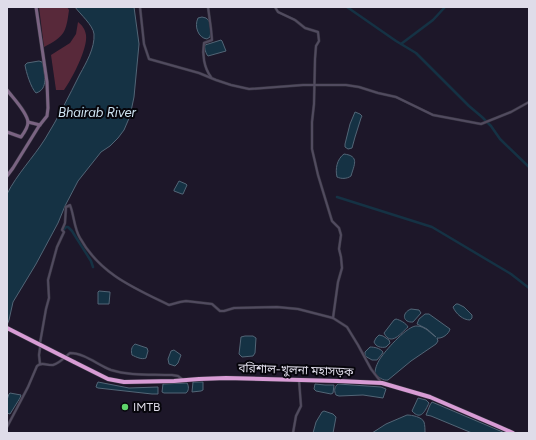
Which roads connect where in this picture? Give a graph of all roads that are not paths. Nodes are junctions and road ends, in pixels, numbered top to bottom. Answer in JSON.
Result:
{"nodes":[{"id":1,"x":36,"y":7,"type":"edge"},
{"id":2,"x":140,"y":7,"type":"edge"},
{"id":3,"x":208,"y":7,"type":"edge"},
{"id":4,"x":275,"y":7,"type":"edge"},
{"id":5,"x":212,"y":78,"type":"junction"},
{"id":6,"x":314,"y":85,"type":"junction"},
{"id":7,"x":7,"y":90,"type":"edge"},
{"id":8,"x":529,"y":102,"type":"edge"},
{"id":9,"x":28,"y":122,"type":"junction"},
{"id":10,"x":40,"y":125,"type":"junction"},
{"id":11,"x":7,"y":132,"type":"edge"},
{"id":12,"x":7,"y":176,"type":"edge"},
{"id":13,"x":333,"y":318,"type":"junction"},
{"id":14,"x":7,"y":328,"type":"edge"},
{"id":15,"x":40,"y":364,"type":"junction"},
{"id":16,"x":185,"y":380,"type":"junction"},
{"id":17,"x":299,"y":380,"type":"junction"},
{"id":18,"x":382,"y":383,"type":"junction"},
{"id":19,"x":7,"y":427,"type":"edge"},
{"id":20,"x":293,"y":433,"type":"edge"},
{"id":21,"x":513,"y":433,"type":"edge"}],
"edges":[{"from":1,"to":10,"type":"main road"},
{"from":2,"to":5,"type":"street"},
{"from":3,"to":5,"type":"street"},
{"from":4,"to":6,"type":"street"},
{"from":5,"to":6,"type":"street"},
{"from":6,"to":8,"type":"street"},
{"from":6,"to":13,"type":"street"},
{"from":7,"to":9,"type":"main road"},
{"from":9,"to":10,"type":"main road"},
{"from":9,"to":11,"type":"main road"},
{"from":10,"to":12,"type":"main road"},
{"from":13,"to":15,"type":"street"},
{"from":13,"to":18,"type":"street"},
{"from":14,"to":16,"type":"highway","name":"বরিশাল-খুলনা মহাসড়ক","bridge":true},
{"from":15,"to":16,"type":"street"},
{"from":15,"to":19,"type":"street"},
{"from":16,"to":17,"type":"highway","name":"বরিশাল-খুলনা মহাসড়ক"},
{"from":17,"to":18,"type":"highway","name":"বরিশাল-খুলনা মহাসড়ক"},
{"from":17,"to":20,"type":"street"},
{"from":18,"to":21,"type":"highway","name":"বরিশাল-খুলনা মহাসড়ক"}]}
